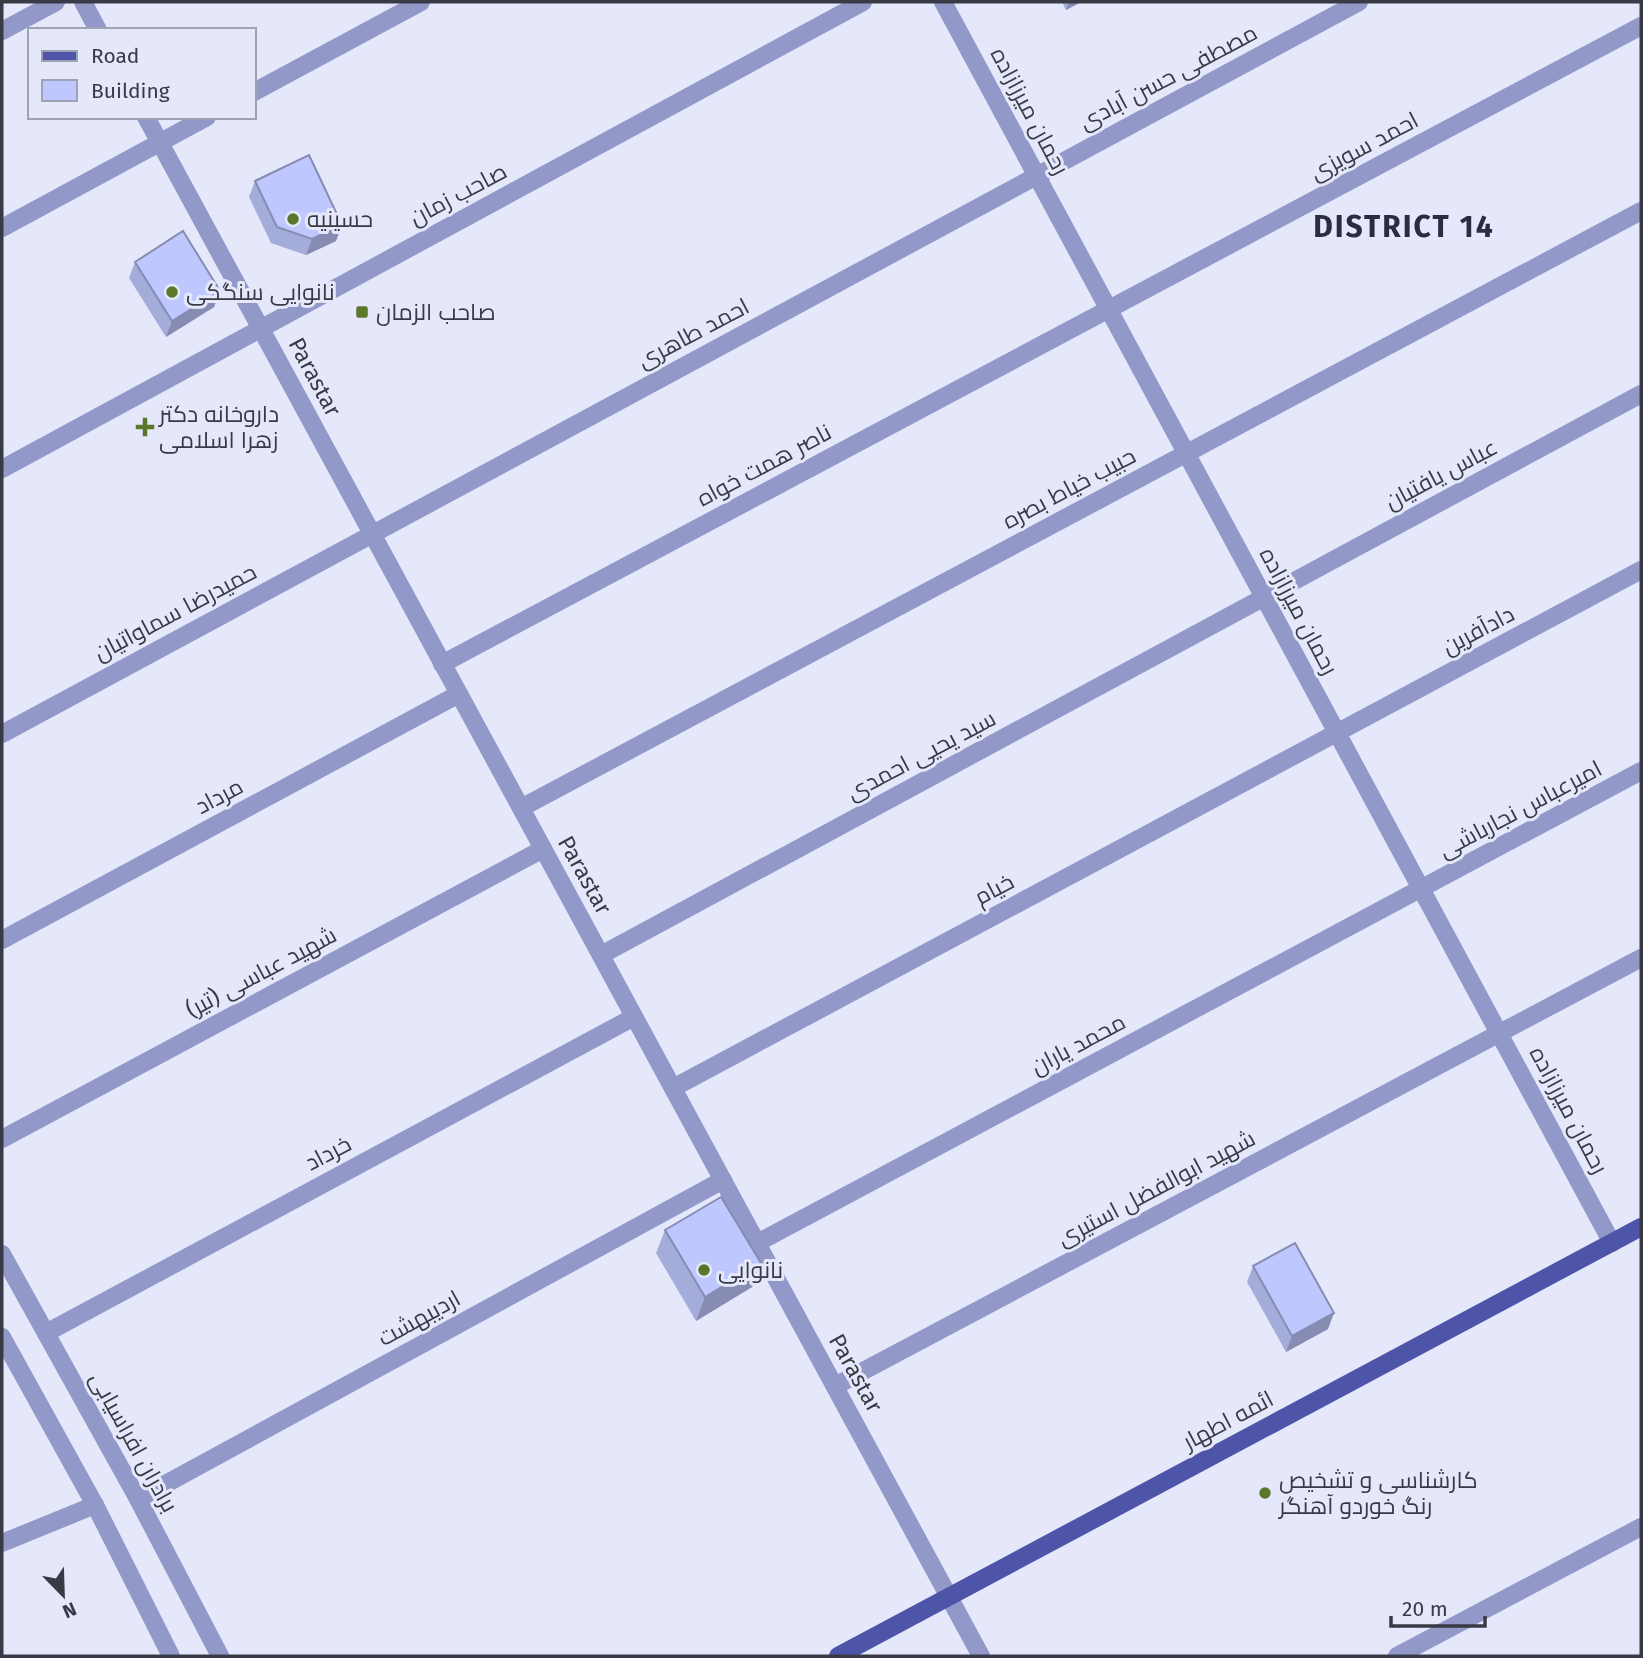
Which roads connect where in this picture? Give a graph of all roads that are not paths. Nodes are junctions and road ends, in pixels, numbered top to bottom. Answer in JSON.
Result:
{"nodes":[{"id":1,"x":56,"y":2,"type":"edge"},
{"id":2,"x":83,"y":2,"type":"edge"},
{"id":3,"x":421,"y":2,"type":"edge"},
{"id":4,"x":863,"y":2,"type":"edge"},
{"id":5,"x":943,"y":2,"type":"edge"},
{"id":6,"x":1359,"y":2,"type":"edge"},
{"id":7,"x":1641,"y":26,"type":"edge"},
{"id":8,"x":97,"y":28,"type":"edge"},
{"id":9,"x":2,"y":31,"type":"edge"},
{"id":10,"x":256,"y":91,"type":"edge"},
{"id":11,"x":147,"y":119,"type":"edge"},
{"id":12,"x":203,"y":119,"type":"edge"},
{"id":13,"x":160,"y":143,"type":"junction"},
{"id":14,"x":1037,"y":175,"type":"junction"},
{"id":15,"x":1641,"y":211,"type":"edge"},
{"id":16,"x":2,"y":228,"type":"edge"},
{"id":17,"x":1109,"y":309,"type":"junction"},
{"id":18,"x":261,"y":329,"type":"junction"},
{"id":19,"x":1641,"y":394,"type":"edge"},
{"id":20,"x":1187,"y":453,"type":"junction"},
{"id":21,"x":2,"y":469,"type":"edge"},
{"id":22,"x":372,"y":534,"type":"junction"},
{"id":23,"x":1641,"y":570,"type":"edge"},
{"id":24,"x":1264,"y":597,"type":"junction"},
{"id":25,"x":443,"y":664,"type":"junction"},
{"id":26,"x":459,"y":694,"type":"junction"},
{"id":27,"x":1337,"y":733,"type":"junction"},
{"id":28,"x":2,"y":734,"type":"edge"},
{"id":29,"x":1641,"y":771,"type":"edge"},
{"id":30,"x":521,"y":808,"type":"junction"},
{"id":31,"x":543,"y":849,"type":"junction"},
{"id":32,"x":1421,"y":889,"type":"junction"},
{"id":33,"x":2,"y":940,"type":"edge"},
{"id":34,"x":601,"y":955,"type":"junction"},
{"id":35,"x":1641,"y":958,"type":"edge"},
{"id":36,"x":634,"y":1017,"type":"junction"},
{"id":37,"x":1500,"y":1033,"type":"junction"},
{"id":38,"x":673,"y":1088,"type":"junction"},
{"id":39,"x":2,"y":1139,"type":"edge"},
{"id":40,"x":723,"y":1180,"type":"junction"},
{"id":41,"x":1641,"y":1227,"type":"edge"},
{"id":42,"x":1612,"y":1242,"type":"junction"},
{"id":43,"x":757,"y":1243,"type":"junction"},
{"id":44,"x":2,"y":1254,"type":"edge"},
{"id":45,"x":46,"y":1333,"type":"junction"},
{"id":46,"x":2,"y":1338,"type":"edge"},
{"id":47,"x":835,"y":1386,"type":"junction"},
{"id":48,"x":138,"y":1499,"type":"junction"},
{"id":49,"x":95,"y":1505,"type":"junction"},
{"id":50,"x":1641,"y":1527,"type":"edge"},
{"id":51,"x":2,"y":1543,"type":"edge"},
{"id":52,"x":949,"y":1597,"type":"junction"},
{"id":53,"x":170,"y":1656,"type":"edge"},
{"id":54,"x":220,"y":1656,"type":"edge"},
{"id":55,"x":838,"y":1656,"type":"edge"},
{"id":56,"x":981,"y":1656,"type":"edge"},
{"id":57,"x":1397,"y":1656,"type":"edge"}],
"edges":[{"from":1,"to":9,"type":"street"},
{"from":2,"to":8,"type":"street"},
{"from":3,"to":10,"type":"street"},
{"from":4,"to":18,"type":"street","name":"صاحب زمان"},
{"from":5,"to":14,"type":"street","name":"رحمان میرزازاده"},
{"from":6,"to":14,"type":"street","name":"مصطفی حسن آبادی"},
{"from":7,"to":17,"type":"street","name":"احمد سویزی"},
{"from":11,"to":13,"type":"street","name":"Parastar"},
{"from":12,"to":13,"type":"street"},
{"from":13,"to":16,"type":"street"},
{"from":13,"to":18,"type":"street","name":"Parastar"},
{"from":14,"to":17,"type":"street","name":"رحمان میرزازاده"},
{"from":14,"to":22,"type":"street","name":"احمد طاهری"},
{"from":15,"to":20,"type":"street","name":"حبیب خیاط بصره"},
{"from":17,"to":20,"type":"street","name":"رحمان میرزازاده"},
{"from":17,"to":25,"type":"street","name":"ناصر همت خواه"},
{"from":18,"to":21,"type":"street","name":"صاحب زمان"},
{"from":18,"to":22,"type":"street","name":"Parastar"},
{"from":19,"to":24,"type":"street","name":"عباس یافتیان"},
{"from":20,"to":24,"type":"street","name":"رحمان میرزازاده"},
{"from":20,"to":30,"type":"street","name":"حبیب خیاط بصره"},
{"from":22,"to":25,"type":"street","name":"Parastar"},
{"from":22,"to":28,"type":"street","name":"حمیدرضا سماواتیان"},
{"from":23,"to":27,"type":"street","name":"دادآفرین"},
{"from":24,"to":27,"type":"street","name":"رحمان میرزازاده"},
{"from":24,"to":34,"type":"street","name":"سید یحیی احمدی"},
{"from":25,"to":26,"type":"street","name":"Parastar"},
{"from":26,"to":30,"type":"street","name":"Parastar"},
{"from":26,"to":33,"type":"street","name":"مرداد"},
{"from":27,"to":32,"type":"street","name":"رحمان میرزازاده"},
{"from":27,"to":38,"type":"street","name":"خیام"},
{"from":29,"to":32,"type":"street","name":"امیرعباس نجارباشی"},
{"from":30,"to":31,"type":"street","name":"Parastar"},
{"from":31,"to":34,"type":"street","name":"Parastar"},
{"from":31,"to":39,"type":"street","name":"شهید عباسی (تیر)"},
{"from":32,"to":37,"type":"street","name":"رحمان میرزازاده"},
{"from":32,"to":43,"type":"street","name":"محمد یاران"},
{"from":34,"to":36,"type":"street","name":"Parastar"},
{"from":35,"to":37,"type":"street","name":"شهید ابوالفضل استیری"},
{"from":36,"to":38,"type":"street","name":"Parastar"},
{"from":36,"to":45,"type":"street","name":"خرداد"},
{"from":37,"to":42,"type":"street","name":"رحمان میرزازاده"},
{"from":37,"to":47,"type":"street","name":"شهید ابوالفضل استیری"},
{"from":38,"to":40,"type":"street","name":"Parastar"},
{"from":40,"to":43,"type":"street","name":"Parastar"},
{"from":40,"to":48,"type":"street","name":"اردیبهشت"},
{"from":41,"to":42,"type":"main road","name":"ائمه اطهار"},
{"from":42,"to":52,"type":"main road","name":"ائمه اطهار"},
{"from":43,"to":47,"type":"street","name":"Parastar"},
{"from":44,"to":45,"type":"street","name":"برادران افراسیابی"},
{"from":45,"to":48,"type":"street","name":"برادران افراسیابی"},
{"from":46,"to":49,"type":"street"},
{"from":47,"to":52,"type":"street","name":"Parastar"},
{"from":48,"to":54,"type":"street","name":"برادران افراسیابی"},
{"from":49,"to":51,"type":"street"},
{"from":49,"to":53,"type":"street"},
{"from":50,"to":57,"type":"street"},
{"from":52,"to":55,"type":"main road","name":"ائمه اطهار"},
{"from":52,"to":56,"type":"street","name":"Parastar"}]}
